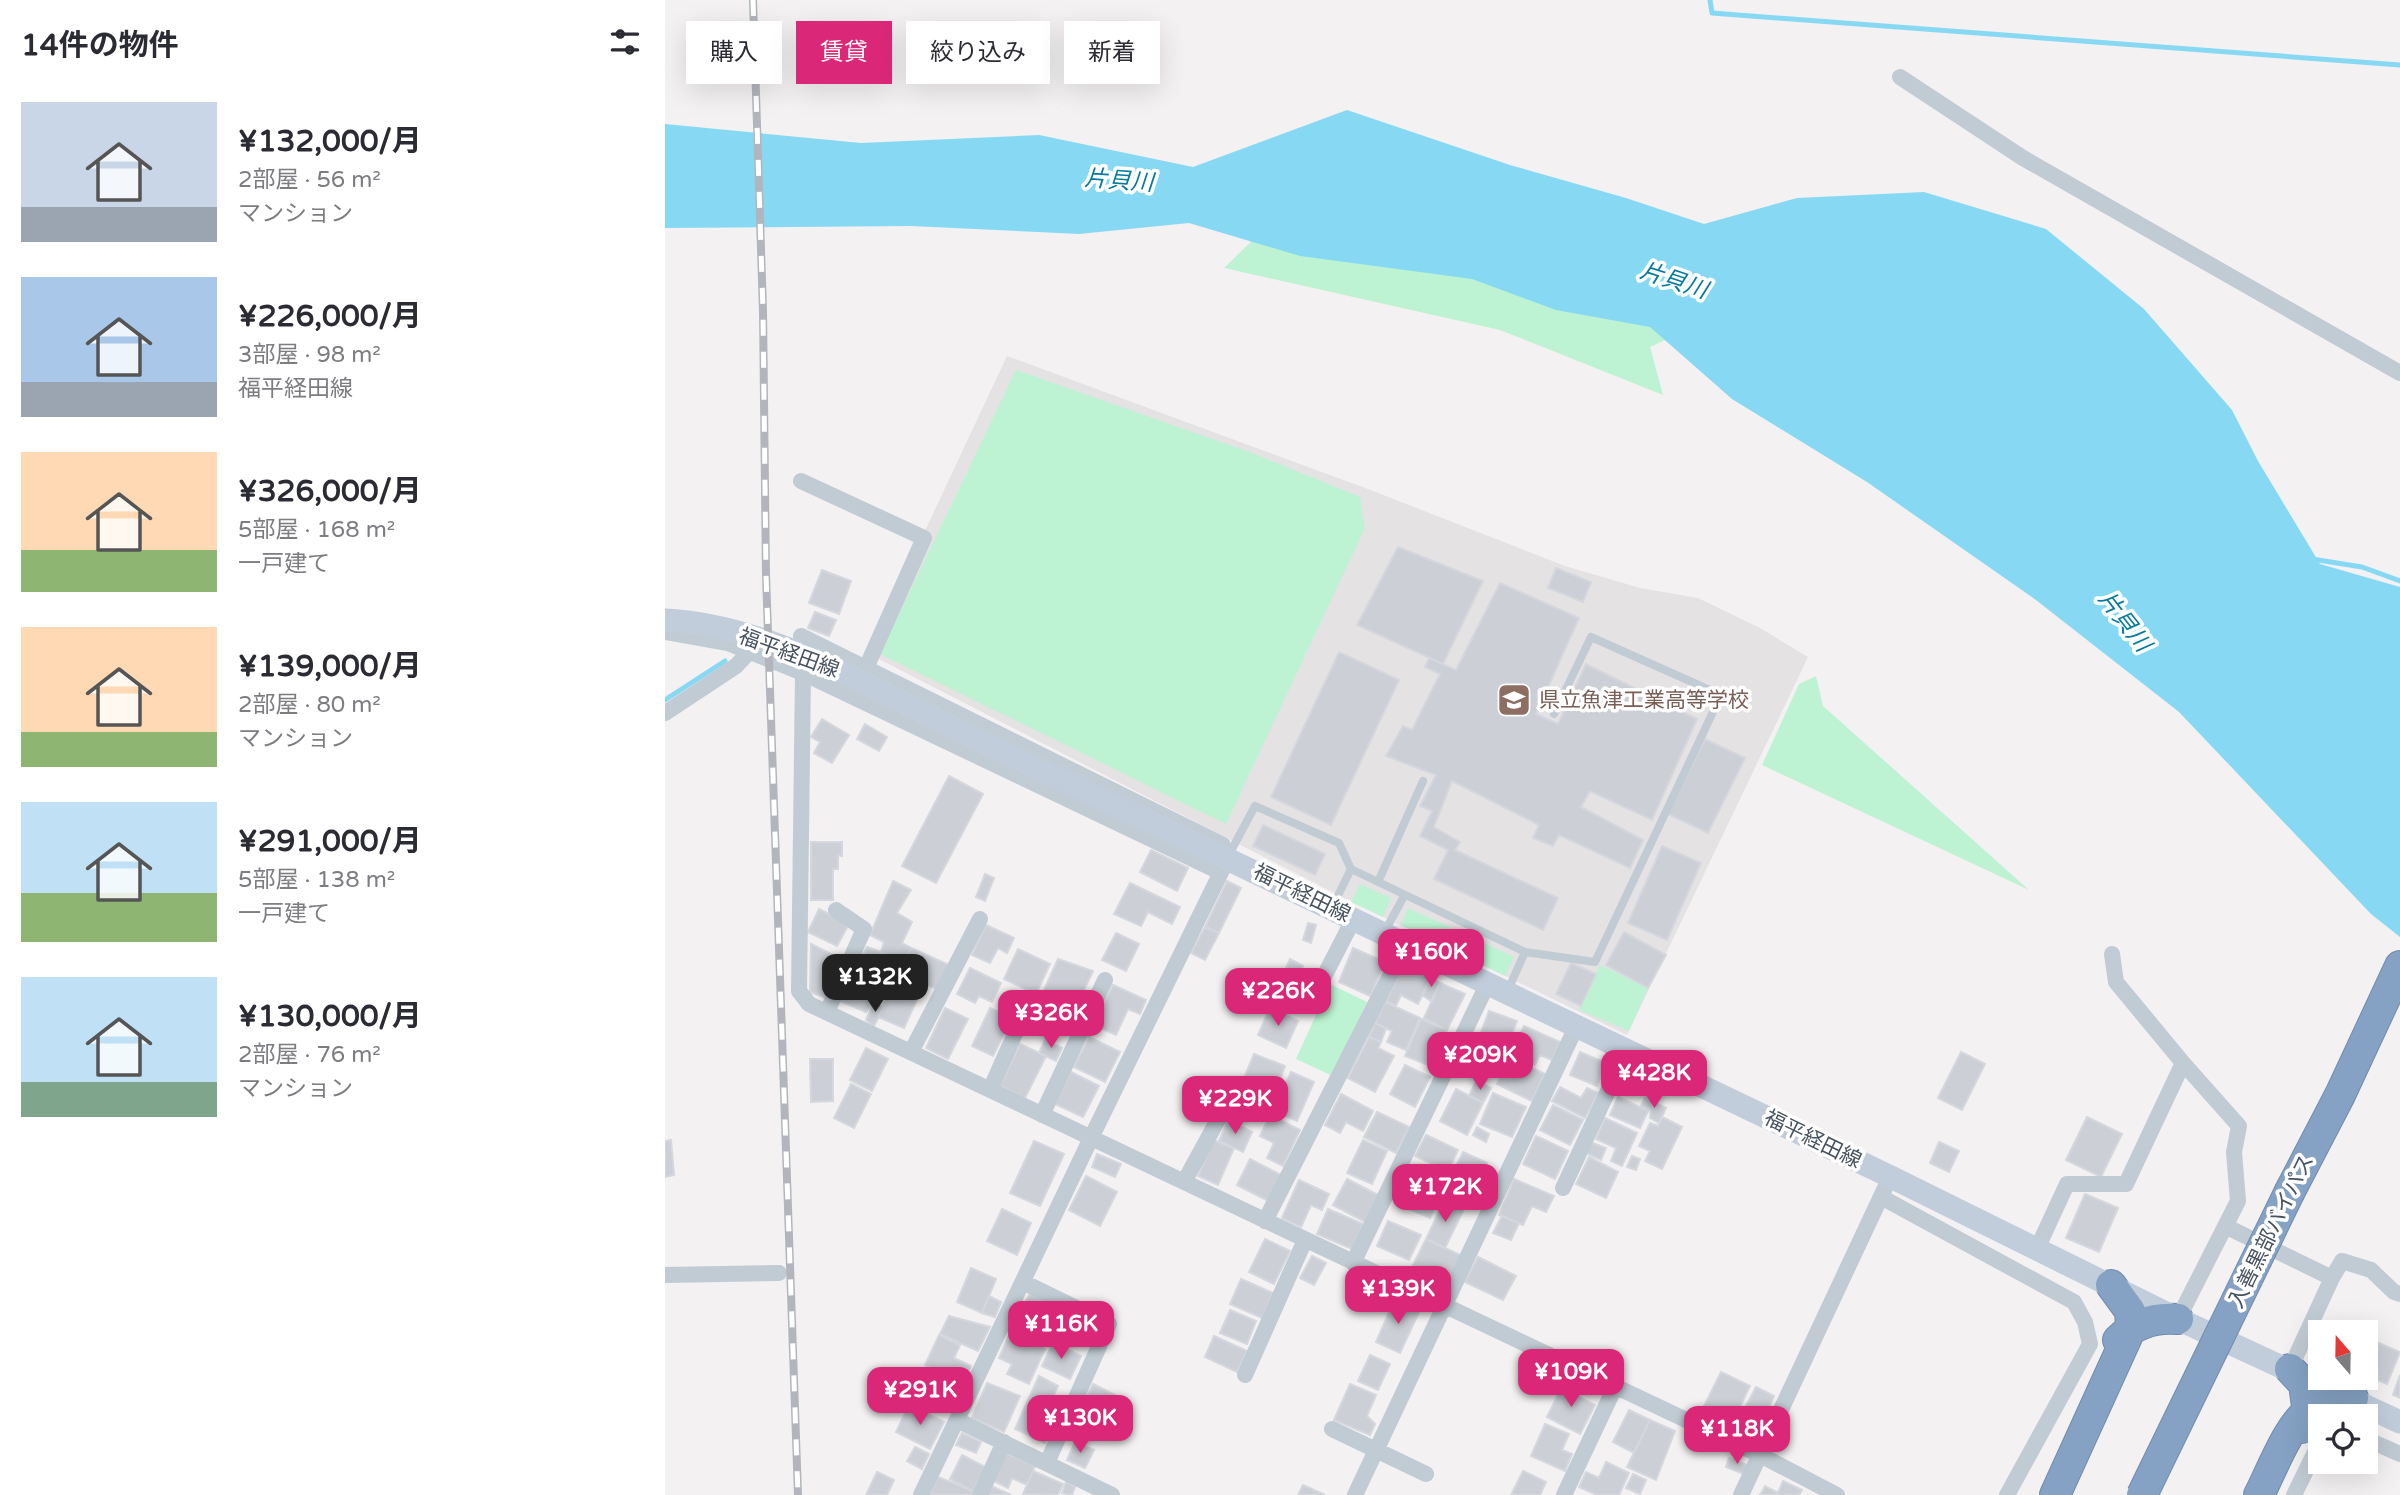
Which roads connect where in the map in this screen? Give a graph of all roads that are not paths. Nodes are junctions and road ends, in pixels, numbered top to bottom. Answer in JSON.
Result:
{"nodes":[{"id":1,"x":1900,"y":77,"type":"dead end"},
{"id":2,"x":2400,"y":373,"type":"edge"},
{"id":3,"x":801,"y":481,"type":"dead end"},
{"id":4,"x":665,"y":620,"type":"edge"},
{"id":5,"x":665,"y":632,"type":"edge"},
{"id":6,"x":800,"y":636,"type":"dead end"},
{"id":7,"x":750,"y":651,"type":"junction"},
{"id":8,"x":866,"y":668,"type":"junction"},
{"id":9,"x":803,"y":673,"type":"junction"},
{"id":10,"x":665,"y":713,"type":"edge"},
{"id":11,"x":1554,"y":714,"type":"dead end"},
{"id":12,"x":1423,"y":780,"type":"dead end"},
{"id":13,"x":1227,"y":860,"type":"junction"},
{"id":14,"x":1350,"y":869,"type":"junction"},
{"id":15,"x":1378,"y":882,"type":"junction"},
{"id":16,"x":1404,"y":896,"type":"junction"},
{"id":17,"x":1332,"y":908,"type":"junction"},
{"id":18,"x":836,"y":910,"type":"dead end"},
{"id":19,"x":1354,"y":918,"type":"junction"},
{"id":20,"x":979,"y":919,"type":"dead end"},
{"id":21,"x":1384,"y":933,"type":"junction"},
{"id":22,"x":1406,"y":944,"type":"junction"},
{"id":23,"x":1525,"y":952,"type":"junction"},
{"id":24,"x":2112,"y":954,"type":"dead end"},
{"id":25,"x":2400,"y":966,"type":"edge"},
{"id":26,"x":1105,"y":980,"type":"dead end"},
{"id":27,"x":1498,"y":987,"type":"junction"},
{"id":28,"x":1314,"y":996,"type":"dead end"},
{"id":29,"x":1029,"y":1002,"type":"dead end"},
{"id":30,"x":827,"y":1012,"type":"junction"},
{"id":31,"x":1577,"y":1025,"type":"junction"},
{"id":32,"x":1627,"y":1049,"type":"junction"},
{"id":33,"x":911,"y":1052,"type":"junction"},
{"id":34,"x":2183,"y":1063,"type":"junction"},
{"id":35,"x":990,"y":1090,"type":"junction"},
{"id":36,"x":1231,"y":1096,"type":"dead end"},
{"id":37,"x":1042,"y":1115,"type":"junction"},
{"id":38,"x":1091,"y":1138,"type":"junction"},
{"id":39,"x":1184,"y":1182,"type":"junction"},
{"id":40,"x":1886,"y":1187,"type":"junction"},
{"id":41,"x":1563,"y":1188,"type":"dead end"},
{"id":42,"x":1929,"y":1195,"type":"junction"},
{"id":43,"x":1265,"y":1221,"type":"junction"},
{"id":44,"x":2225,"y":1226,"type":"junction"},
{"id":45,"x":1305,"y":1240,"type":"junction"},
{"id":46,"x":2036,"y":1249,"type":"junction"},
{"id":47,"x":1353,"y":1263,"type":"junction"},
{"id":48,"x":779,"y":1273,"type":"dead end"},
{"id":49,"x":665,"y":1275,"type":"edge"},
{"id":50,"x":2332,"y":1278,"type":"junction"},
{"id":51,"x":1023,"y":1282,"type":"junction"},
{"id":52,"x":2400,"y":1294,"type":"edge"},
{"id":53,"x":1444,"y":1307,"type":"junction"},
{"id":54,"x":2135,"y":1319,"type":"junction"},
{"id":55,"x":1245,"y":1375,"type":"dead end"},
{"id":56,"x":1615,"y":1387,"type":"junction"},
{"id":57,"x":2315,"y":1404,"type":"edge"},
{"id":58,"x":2308,"y":1415,"type":"edge"},
{"id":59,"x":2378,"y":1417,"type":"edge"},
{"id":60,"x":2308,"y":1418,"type":"edge"},
{"id":61,"x":957,"y":1420,"type":"junction"},
{"id":62,"x":2400,"y":1422,"type":"edge"},
{"id":63,"x":2378,"y":1423,"type":"edge"},
{"id":64,"x":1332,"y":1429,"type":"dead end"},
{"id":65,"x":2400,"y":1430,"type":"edge"},
{"id":66,"x":1004,"y":1443,"type":"junction"},
{"id":67,"x":2378,"y":1444,"type":"edge"},
{"id":68,"x":1377,"y":1449,"type":"junction"},
{"id":69,"x":2400,"y":1454,"type":"edge"},
{"id":70,"x":1760,"y":1455,"type":"junction"},
{"id":71,"x":1047,"y":1463,"type":"junction"},
{"id":72,"x":2308,"y":1466,"type":"edge"},
{"id":73,"x":1426,"y":1474,"type":"dead end"},
{"id":74,"x":1081,"y":1488,"type":"edge"},
{"id":75,"x":1828,"y":1493,"type":"edge"},
{"id":76,"x":921,"y":1495,"type":"edge"},
{"id":77,"x":980,"y":1495,"type":"edge"},
{"id":78,"x":1112,"y":1495,"type":"edge"},
{"id":79,"x":1355,"y":1495,"type":"edge"},
{"id":80,"x":1564,"y":1495,"type":"edge"},
{"id":81,"x":1741,"y":1495,"type":"edge"},
{"id":82,"x":2007,"y":1495,"type":"edge"},
{"id":83,"x":2047,"y":1495,"type":"edge"},
{"id":84,"x":2055,"y":1495,"type":"edge"},
{"id":85,"x":2142,"y":1495,"type":"edge"},
{"id":86,"x":2259,"y":1495,"type":"edge"},
{"id":87,"x":2268,"y":1495,"type":"edge"},
{"id":88,"x":2294,"y":1495,"type":"edge"}],
"edges":[{"from":1,"to":2,"type":"street"},
{"from":3,"to":8,"type":"street"},
{"from":4,"to":13,"type":"main road","name":"福平経田線"},
{"from":5,"to":7,"type":"street"},
{"from":6,"to":8,"type":"street"},
{"from":7,"to":9,"type":"street"},
{"from":7,"to":10,"type":"street"},
{"from":8,"to":13,"type":"street"},
{"from":9,"to":13,"type":"street"},
{"from":9,"to":30,"type":"street"},
{"from":11,"to":23,"type":"lane"},
{"from":12,"to":15,"type":"lane"},
{"from":13,"to":14,"type":"lane"},
{"from":13,"to":17,"type":"main road","name":"福平経田線"},
{"from":13,"to":38,"type":"street"},
{"from":14,"to":15,"type":"lane"},
{"from":14,"to":17,"type":"lane"},
{"from":15,"to":16,"type":"lane"},
{"from":16,"to":21,"type":"lane"},
{"from":16,"to":23,"type":"lane"},
{"from":17,"to":19,"type":"main road","name":"福平経田線"},
{"from":18,"to":30,"type":"street"},
{"from":19,"to":21,"type":"main road","name":"福平経田線"},
{"from":19,"to":28,"type":"street"},
{"from":20,"to":33,"type":"street"},
{"from":21,"to":22,"type":"main road","name":"福平経田線"},
{"from":22,"to":27,"type":"main road","name":"福平経田線"},
{"from":22,"to":43,"type":"street"},
{"from":23,"to":27,"type":"lane"},
{"from":24,"to":34,"type":"street"},
{"from":25,"to":85,"type":"highway","name":"入善黒部バイパス","bridge":true},
{"from":26,"to":37,"type":"street"},
{"from":27,"to":31,"type":"main road","name":"福平経田線"},
{"from":27,"to":47,"type":"street"},
{"from":29,"to":35,"type":"street"},
{"from":30,"to":33,"type":"street"},
{"from":31,"to":32,"type":"main road","name":"福平経田線"},
{"from":31,"to":53,"type":"street"},
{"from":32,"to":40,"type":"main road","name":"福平経田線"},
{"from":32,"to":41,"type":"street"},
{"from":33,"to":35,"type":"street"},
{"from":34,"to":44,"type":"street"},
{"from":34,"to":46,"type":"street"},
{"from":35,"to":37,"type":"street"},
{"from":36,"to":39,"type":"street"},
{"from":37,"to":38,"type":"street"},
{"from":38,"to":39,"type":"street"},
{"from":38,"to":51,"type":"street"},
{"from":39,"to":43,"type":"street"},
{"from":40,"to":42,"type":"main road","name":"福平経田線"},
{"from":40,"to":70,"type":"street"},
{"from":40,"to":82,"type":"street"},
{"from":42,"to":46,"type":"main road","name":"福平経田線"},
{"from":42,"to":54,"type":"main road","name":"福平経田線"},
{"from":43,"to":45,"type":"street"},
{"from":44,"to":50,"type":"street"},
{"from":44,"to":54,"type":"street"},
{"from":45,"to":47,"type":"street"},
{"from":45,"to":55,"type":"street"},
{"from":46,"to":54,"type":"main road","name":"福平経田線"},
{"from":47,"to":53,"type":"street"},
{"from":48,"to":49,"type":"street"},
{"from":50,"to":52,"type":"street"},
{"from":50,"to":57,"type":"street"},
{"from":51,"to":61,"type":"street"},
{"from":51,"to":71,"type":"street"},
{"from":53,"to":56,"type":"street"},
{"from":53,"to":68,"type":"street"},
{"from":54,"to":57,"type":"main road","name":"福平経田線"},
{"from":54,"to":83,"type":"highway"},
{"from":54,"to":84,"type":"highway"},
{"from":56,"to":70,"type":"street"},
{"from":56,"to":80,"type":"street"},
{"from":58,"to":86,"type":"highway"},
{"from":59,"to":62,"type":"main road","name":"福平経田線"},
{"from":60,"to":87,"type":"highway"},
{"from":61,"to":66,"type":"street"},
{"from":61,"to":76,"type":"street"},
{"from":63,"to":65,"type":"main road","name":"福平経田線"},
{"from":64,"to":68,"type":"street"},
{"from":66,"to":71,"type":"street"},
{"from":66,"to":77,"type":"street"},
{"from":67,"to":69,"type":"street"},
{"from":68,"to":73,"type":"street"},
{"from":68,"to":79,"type":"street"},
{"from":70,"to":75,"type":"street"},
{"from":70,"to":81,"type":"street"},
{"from":71,"to":74,"type":"street"},
{"from":72,"to":88,"type":"street"},
{"from":74,"to":78,"type":"street"}]}
